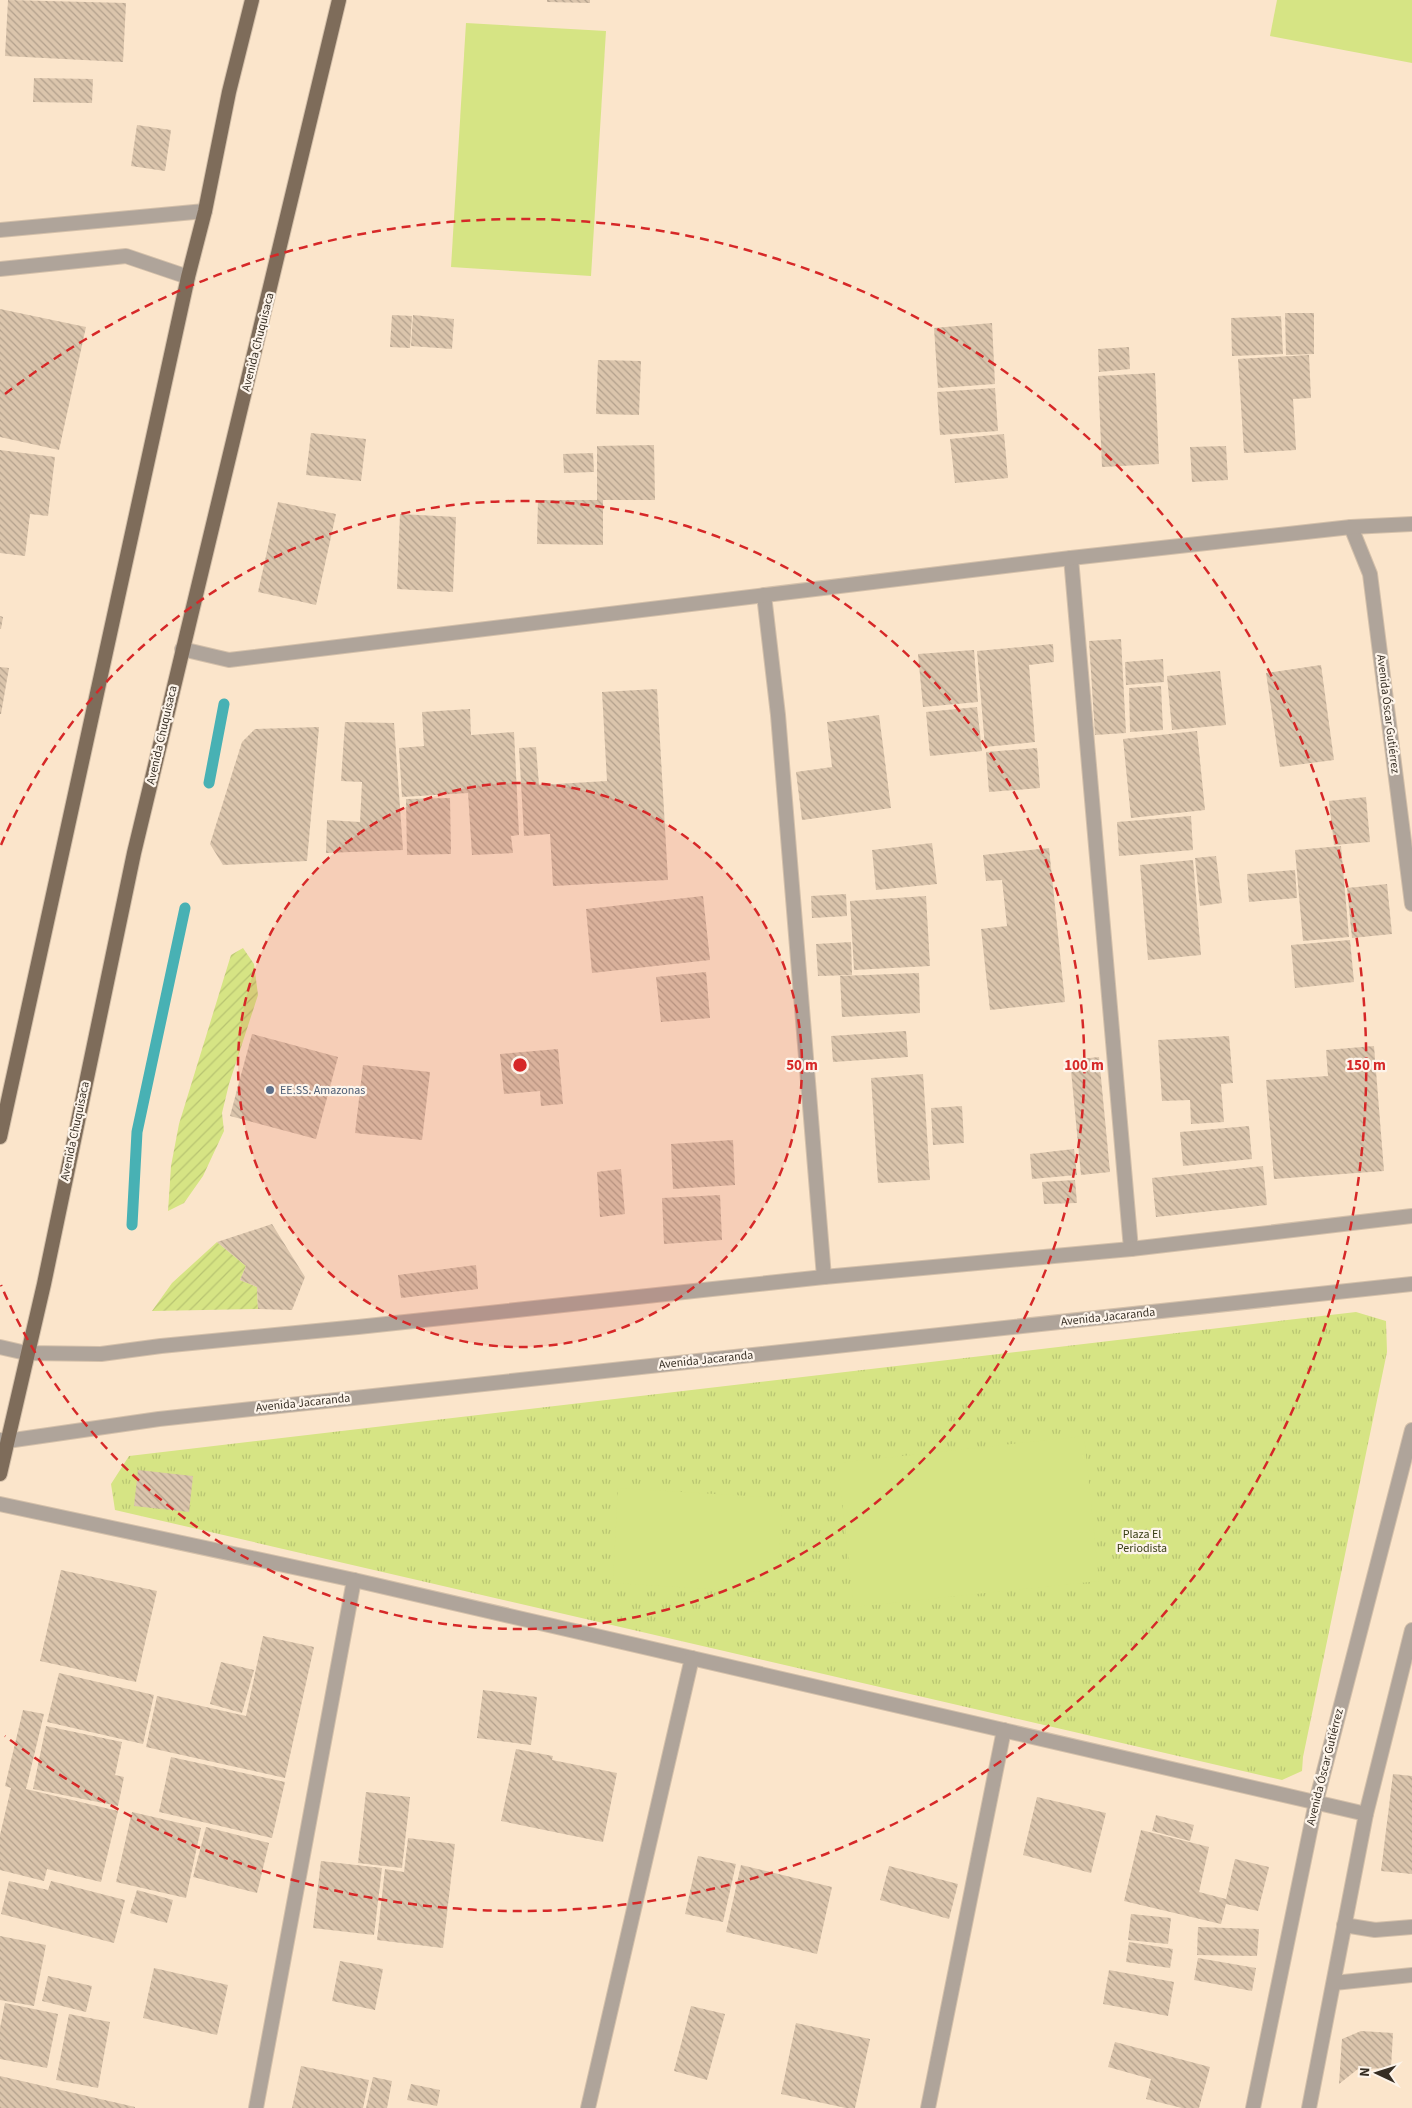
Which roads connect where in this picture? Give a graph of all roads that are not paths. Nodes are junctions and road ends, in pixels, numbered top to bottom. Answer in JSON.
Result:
{"nodes":[{"id":1,"x":252,"y":0,"type":"edge"},
{"id":2,"x":339,"y":0,"type":"edge"},
{"id":3,"x":205,"y":211,"type":"junction"},
{"id":4,"x":0,"y":230,"type":"edge"},
{"id":5,"x":0,"y":269,"type":"edge"},
{"id":6,"x":188,"y":277,"type":"junction"},
{"id":7,"x":1412,"y":524,"type":"edge"},
{"id":8,"x":1351,"y":527,"type":"junction"},
{"id":9,"x":1071,"y":558,"type":"junction"},
{"id":10,"x":764,"y":596,"type":"junction"},
{"id":11,"x":182,"y":649,"type":"junction"},
{"id":12,"x":1412,"y":904,"type":"edge"},
{"id":13,"x":0,"y":1137,"type":"edge"},
{"id":14,"x":1412,"y":1216,"type":"edge"},
{"id":15,"x":1131,"y":1249,"type":"junction"},
{"id":16,"x":824,"y":1277,"type":"junction"},
{"id":17,"x":1412,"y":1284,"type":"edge"},
{"id":18,"x":0,"y":1347,"type":"edge"},
{"id":19,"x":26,"y":1353,"type":"junction"},
{"id":20,"x":1412,"y":1430,"type":"edge"},
{"id":21,"x":4,"y":1440,"type":"edge"},
{"id":22,"x":0,"y":1474,"type":"edge"},
{"id":23,"x":0,"y":1504,"type":"edge"},
{"id":24,"x":354,"y":1580,"type":"junction"},
{"id":25,"x":1412,"y":1630,"type":"edge"},
{"id":26,"x":692,"y":1658,"type":"junction"},
{"id":27,"x":1004,"y":1730,"type":"junction"},
{"id":28,"x":1316,"y":1802,"type":"junction"},
{"id":29,"x":1366,"y":1814,"type":"junction"},
{"id":30,"x":1344,"y":1926,"type":"junction"},
{"id":31,"x":1412,"y":1927,"type":"edge"},
{"id":32,"x":1412,"y":1975,"type":"edge"},
{"id":33,"x":1334,"y":1984,"type":"junction"},
{"id":34,"x":256,"y":2108,"type":"edge"},
{"id":35,"x":588,"y":2108,"type":"edge"},
{"id":36,"x":928,"y":2108,"type":"edge"},
{"id":37,"x":1253,"y":2108,"type":"edge"},
{"id":38,"x":1309,"y":2108,"type":"edge"}],
"edges":[{"from":1,"to":3,"type":"main road"},
{"from":2,"to":11,"type":"main road","name":"Avenida Chuquisaca"},
{"from":3,"to":4,"type":"street"},
{"from":3,"to":6,"type":"main road"},
{"from":5,"to":6,"type":"street"},
{"from":6,"to":13,"type":"main road"},
{"from":7,"to":8,"type":"street"},
{"from":8,"to":9,"type":"street"},
{"from":8,"to":12,"type":"street","name":"Avenida Óscar Gutiérrez"},
{"from":9,"to":10,"type":"street"},
{"from":9,"to":15,"type":"street"},
{"from":10,"to":11,"type":"street"},
{"from":10,"to":16,"type":"street"},
{"from":11,"to":19,"type":"main road","name":"Avenida Chuquisaca"},
{"from":14,"to":15,"type":"street"},
{"from":15,"to":16,"type":"street"},
{"from":16,"to":19,"type":"street"},
{"from":17,"to":21,"type":"street","name":"Avenida Jacaranda"},
{"from":18,"to":19,"type":"street"},
{"from":19,"to":21,"type":"main road","name":"Avenida Chuquisaca"},
{"from":20,"to":28,"type":"street","name":"Avenida Óscar Gutiérrez"},
{"from":21,"to":22,"type":"main road","name":"Avenida Chuquisaca"},
{"from":23,"to":24,"type":"street"},
{"from":24,"to":26,"type":"street"},
{"from":24,"to":34,"type":"street"},
{"from":25,"to":29,"type":"street"},
{"from":26,"to":27,"type":"street"},
{"from":26,"to":35,"type":"street"},
{"from":27,"to":28,"type":"street"},
{"from":27,"to":36,"type":"street"},
{"from":28,"to":29,"type":"street"},
{"from":28,"to":37,"type":"street","name":"Avenida Óscar Gutiérrez"},
{"from":29,"to":30,"type":"street"},
{"from":30,"to":31,"type":"street"},
{"from":30,"to":33,"type":"street"},
{"from":32,"to":33,"type":"street"},
{"from":33,"to":38,"type":"street"}]}
